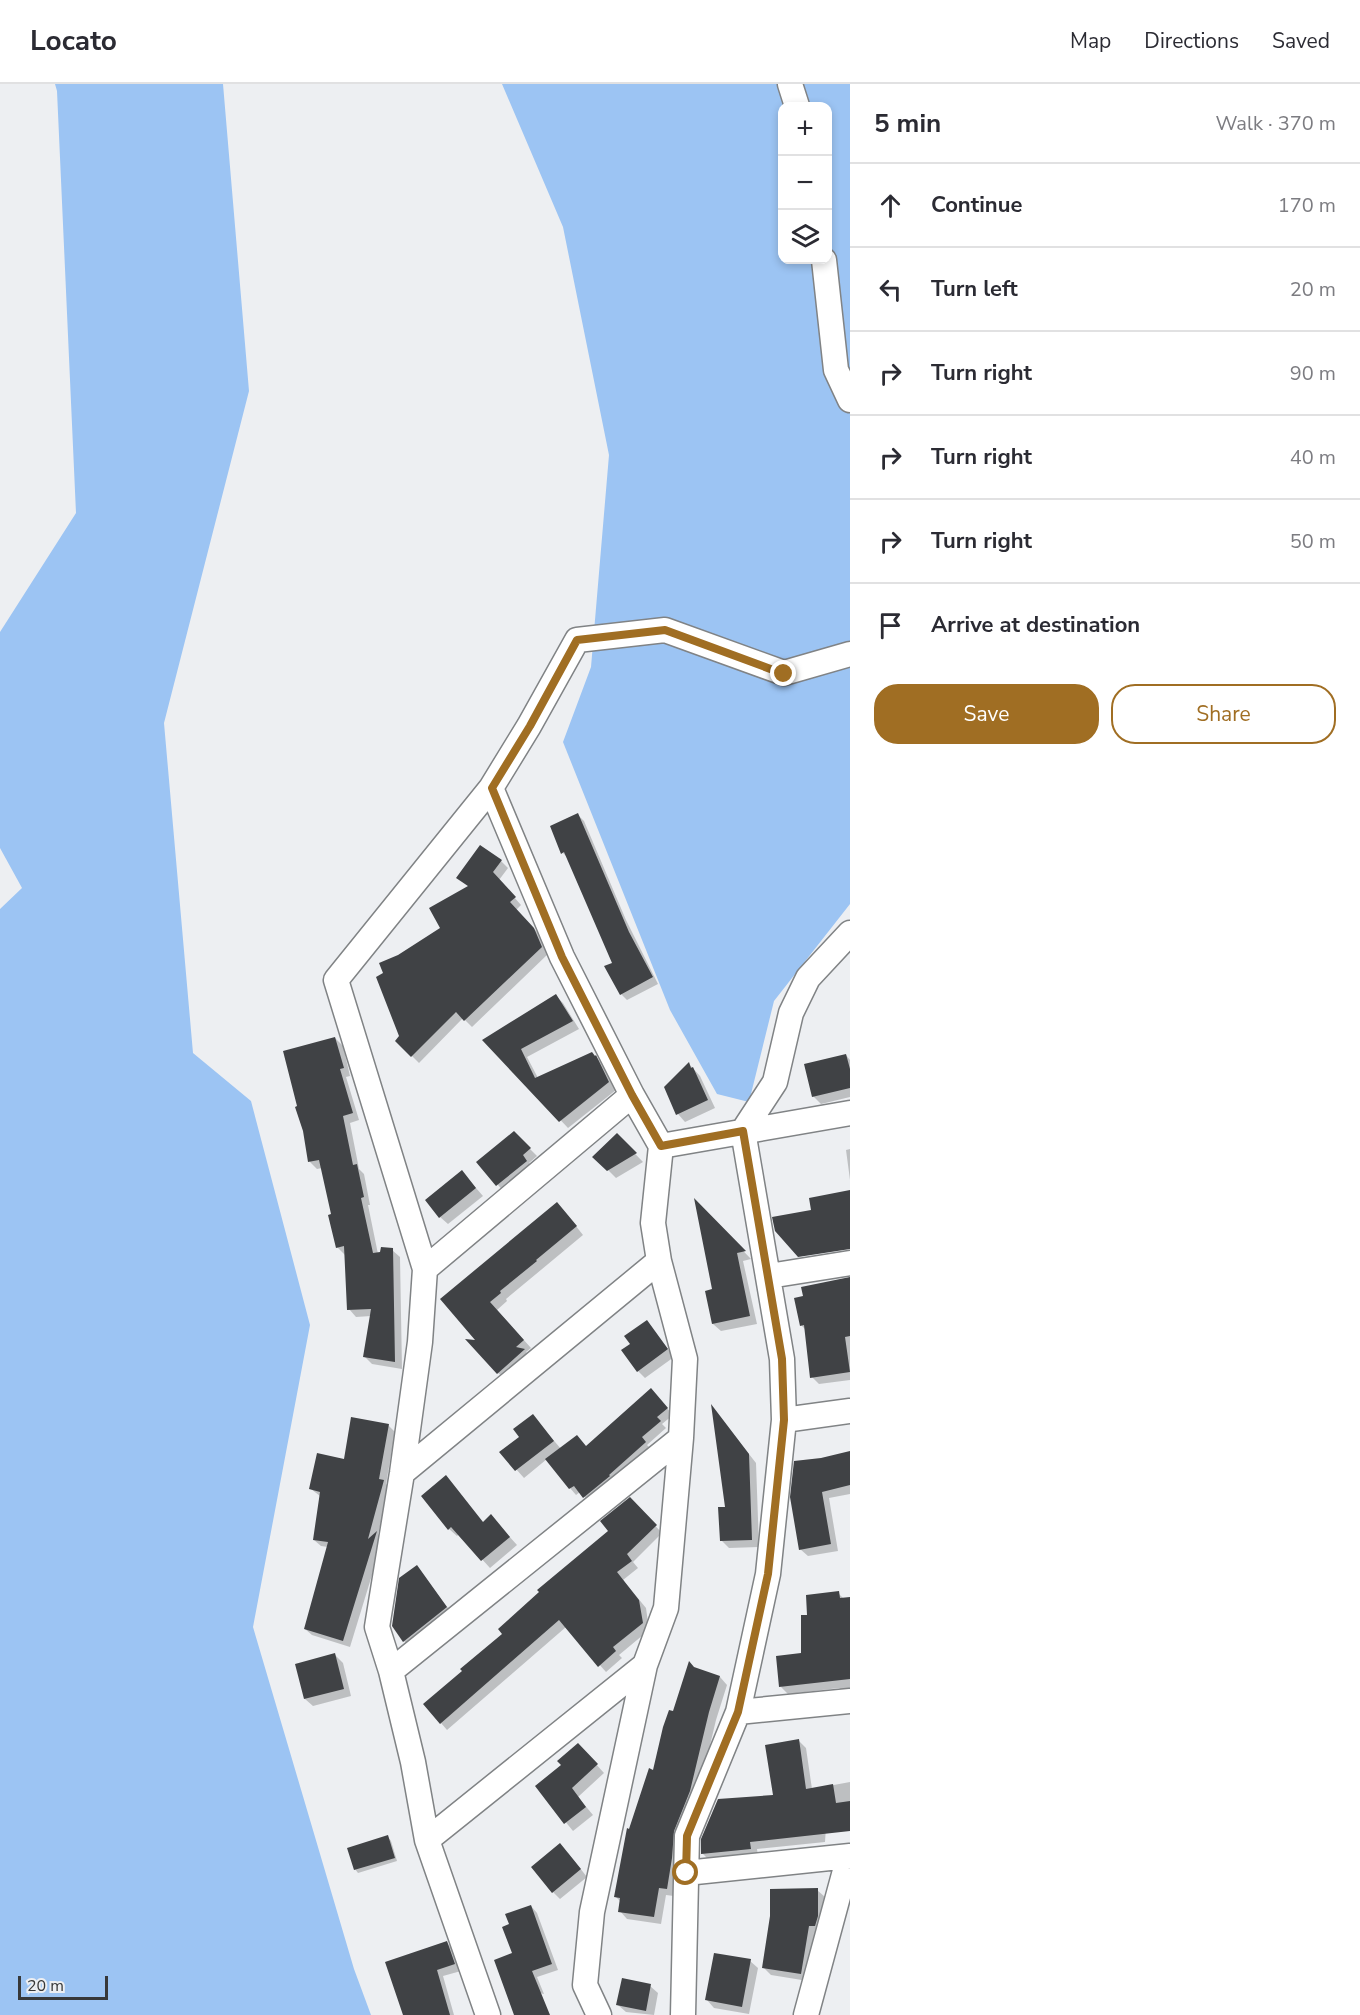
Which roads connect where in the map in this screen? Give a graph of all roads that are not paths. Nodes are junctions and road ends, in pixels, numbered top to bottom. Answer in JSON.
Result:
{"nodes":[{"id":1,"x":790,"y":84,"type":"edge"},
{"id":2,"x":796,"y":102,"type":"edge"},
{"id":3,"x":824,"y":264,"type":"edge"},
{"id":4,"x":850,"y":400,"type":"edge"},
{"id":5,"x":850,"y":654,"type":"edge"},
{"id":6,"x":492,"y":788,"type":"junction"},
{"id":7,"x":850,"y":933,"type":"edge"},
{"id":8,"x":632,"y":1095,"type":"junction"},
{"id":9,"x":850,"y":1113,"type":"edge"},
{"id":10,"x":743,"y":1131,"type":"junction"},
{"id":11,"x":661,"y":1146,"type":"junction"},
{"id":12,"x":659,"y":1261,"type":"junction"},
{"id":13,"x":850,"y":1263,"type":"edge"},
{"id":14,"x":425,"y":1269,"type":"junction"},
{"id":15,"x":769,"y":1276,"type":"junction"},
{"id":16,"x":850,"y":1411,"type":"edge"},
{"id":17,"x":784,"y":1420,"type":"junction"},
{"id":18,"x":681,"y":1438,"type":"junction"},
{"id":19,"x":402,"y":1473,"type":"junction"},
{"id":20,"x":645,"y":1665,"type":"junction"},
{"id":21,"x":391,"y":1671,"type":"junction"},
{"id":22,"x":850,"y":1701,"type":"edge"},
{"id":23,"x":738,"y":1712,"type":"junction"},
{"id":24,"x":427,"y":1840,"type":"junction"},
{"id":25,"x":850,"y":1856,"type":"edge"},
{"id":26,"x":686,"y":1873,"type":"junction"},
{"id":27,"x":488,"y":2015,"type":"edge"},
{"id":28,"x":599,"y":2015,"type":"edge"},
{"id":29,"x":683,"y":2015,"type":"edge"},
{"id":30,"x":806,"y":2015,"type":"edge"}],
"edges":[{"from":1,"to":2,"type":"street"},
{"from":3,"to":4,"type":"street"},
{"from":5,"to":6,"type":"street"},
{"from":6,"to":8,"type":"street"},
{"from":6,"to":14,"type":"street"},
{"from":7,"to":10,"type":"street"},
{"from":8,"to":11,"type":"street"},
{"from":8,"to":14,"type":"street"},
{"from":9,"to":10,"type":"street"},
{"from":10,"to":11,"type":"street"},
{"from":10,"to":15,"type":"street"},
{"from":11,"to":12,"type":"street"},
{"from":12,"to":18,"type":"street"},
{"from":12,"to":19,"type":"street"},
{"from":13,"to":15,"type":"street"},
{"from":14,"to":19,"type":"street"},
{"from":15,"to":17,"type":"street"},
{"from":16,"to":17,"type":"street"},
{"from":17,"to":23,"type":"street"},
{"from":18,"to":20,"type":"street"},
{"from":18,"to":21,"type":"street"},
{"from":19,"to":21,"type":"street"},
{"from":20,"to":24,"type":"street"},
{"from":20,"to":28,"type":"street"},
{"from":21,"to":24,"type":"street"},
{"from":22,"to":23,"type":"street"},
{"from":23,"to":26,"type":"street"},
{"from":24,"to":27,"type":"street"},
{"from":25,"to":26,"type":"street"},
{"from":25,"to":30,"type":"street"},
{"from":26,"to":29,"type":"street"}]}
